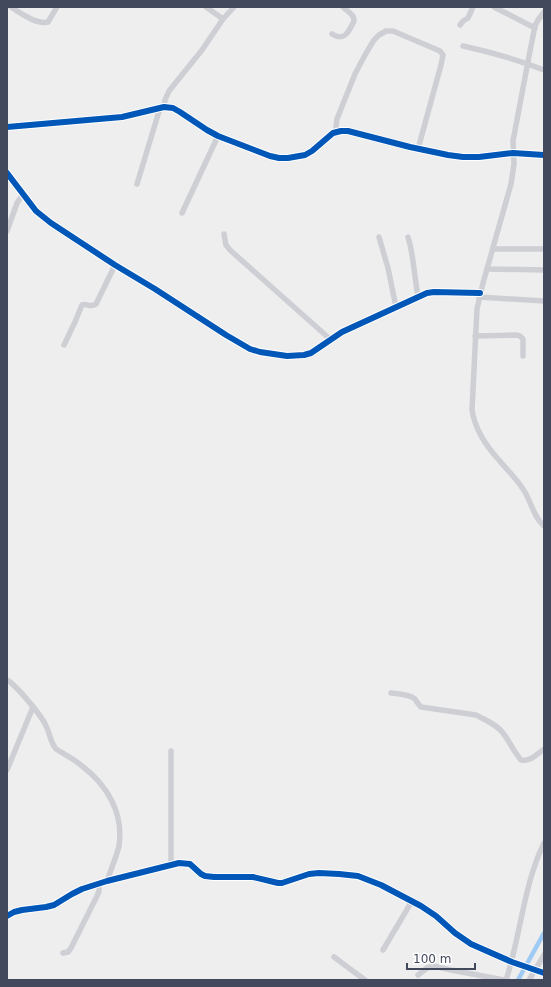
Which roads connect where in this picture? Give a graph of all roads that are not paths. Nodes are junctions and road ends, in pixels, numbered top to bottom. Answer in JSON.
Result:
{"nodes":[{"id":1,"x":11,"y":7,"type":"edge"},
{"id":2,"x":57,"y":7,"type":"edge"},
{"id":3,"x":206,"y":7,"type":"edge"},
{"id":4,"x":234,"y":7,"type":"edge"},
{"id":5,"x":342,"y":7,"type":"edge"},
{"id":6,"x":473,"y":7,"type":"edge"},
{"id":7,"x":494,"y":7,"type":"edge"},
{"id":8,"x":538,"y":7,"type":"edge"},
{"id":9,"x":544,"y":12,"type":"edge"},
{"id":10,"x":223,"y":20,"type":"junction"},
{"id":11,"x":460,"y":25,"type":"dead end"},
{"id":12,"x":535,"y":28,"type":"junction"},
{"id":13,"x":332,"y":34,"type":"dead end"},
{"id":14,"x":463,"y":46,"type":"dead end"},
{"id":15,"x":528,"y":63,"type":"junction"},
{"id":16,"x":544,"y":70,"type":"edge"},
{"id":17,"x":162,"y":107,"type":"junction"},
{"id":18,"x":7,"y":127,"type":"edge"},
{"id":19,"x":336,"y":132,"type":"junction"},
{"id":20,"x":218,"y":136,"type":"junction"},
{"id":21,"x":418,"y":149,"type":"junction"},
{"id":22,"x":513,"y":153,"type":"junction"},
{"id":23,"x":544,"y":155,"type":"edge"},
{"id":24,"x":7,"y":174,"type":"edge"},
{"id":25,"x":137,"y":184,"type":"dead end"},
{"id":26,"x":23,"y":194,"type":"junction"},
{"id":27,"x":182,"y":213,"type":"dead end"},
{"id":28,"x":7,"y":231,"type":"edge"},
{"id":29,"x":224,"y":234,"type":"dead end"},
{"id":30,"x":379,"y":237,"type":"dead end"},
{"id":31,"x":408,"y":237,"type":"dead end"},
{"id":32,"x":493,"y":249,"type":"junction"},
{"id":33,"x":544,"y":249,"type":"edge"},
{"id":34,"x":116,"y":265,"type":"junction"},
{"id":35,"x":487,"y":269,"type":"junction"},
{"id":36,"x":544,"y":270,"type":"edge"},
{"id":37,"x":480,"y":295,"type":"junction"},
{"id":38,"x":418,"y":296,"type":"junction"},
{"id":39,"x":544,"y":300,"type":"edge"},
{"id":40,"x":396,"y":307,"type":"junction"},
{"id":41,"x":475,"y":336,"type":"junction"},
{"id":42,"x":331,"y":340,"type":"junction"},
{"id":43,"x":64,"y":345,"type":"dead end"},
{"id":44,"x":523,"y":356,"type":"dead end"},
{"id":45,"x":544,"y":526,"type":"edge"},
{"id":46,"x":7,"y":680,"type":"edge"},
{"id":47,"x":391,"y":693,"type":"dead end"},
{"id":48,"x":33,"y":707,"type":"junction"},
{"id":49,"x":544,"y":749,"type":"edge"},
{"id":50,"x":171,"y":751,"type":"dead end"},
{"id":51,"x":7,"y":770,"type":"edge"},
{"id":52,"x":544,"y":843,"type":"edge"},
{"id":53,"x":171,"y":865,"type":"junction"},
{"id":54,"x":107,"y":881,"type":"junction"},
{"id":55,"x":97,"y":884,"type":"junction"},
{"id":56,"x":412,"y":901,"type":"junction"},
{"id":57,"x":7,"y":916,"type":"edge"},
{"id":58,"x":383,"y":950,"type":"dead end"},
{"id":59,"x":63,"y":953,"type":"dead end"},
{"id":60,"x":544,"y":955,"type":"edge"},
{"id":61,"x":334,"y":958,"type":"dead end"},
{"id":62,"x":512,"y":962,"type":"junction"},
{"id":63,"x":535,"y":970,"type":"junction"},
{"id":64,"x":544,"y":973,"type":"edge"},
{"id":65,"x":418,"y":975,"type":"dead end"},
{"id":66,"x":366,"y":980,"type":"edge"},
{"id":67,"x":505,"y":980,"type":"edge"},
{"id":68,"x":529,"y":980,"type":"edge"}],
"edges":[{"from":1,"to":2,"type":"street"},
{"from":3,"to":10,"type":"street"},
{"from":4,"to":10,"type":"street"},
{"from":5,"to":13,"type":"street"},
{"from":6,"to":11,"type":"street"},
{"from":7,"to":12,"type":"street"},
{"from":8,"to":9,"type":"street"},
{"from":9,"to":12,"type":"street"},
{"from":10,"to":17,"type":"street"},
{"from":12,"to":15,"type":"street"},
{"from":14,"to":15,"type":"street"},
{"from":15,"to":16,"type":"street"},
{"from":15,"to":22,"type":"street"},
{"from":17,"to":18,"type":"street"},
{"from":17,"to":20,"type":"street"},
{"from":17,"to":25,"type":"street"},
{"from":19,"to":20,"type":"street"},
{"from":19,"to":21,"type":"street"},
{"from":19,"to":21,"type":"street"},
{"from":20,"to":27,"type":"street"},
{"from":21,"to":22,"type":"street"},
{"from":22,"to":23,"type":"street"},
{"from":22,"to":32,"type":"street"},
{"from":24,"to":26,"type":"street"},
{"from":26,"to":28,"type":"street"},
{"from":26,"to":34,"type":"street"},
{"from":29,"to":42,"type":"street"},
{"from":30,"to":40,"type":"street"},
{"from":31,"to":38,"type":"street"},
{"from":32,"to":33,"type":"street"},
{"from":32,"to":35,"type":"street"},
{"from":34,"to":42,"type":"street"},
{"from":34,"to":43,"type":"street"},
{"from":35,"to":36,"type":"street"},
{"from":35,"to":37,"type":"street"},
{"from":37,"to":38,"type":"street"},
{"from":37,"to":39,"type":"street"},
{"from":37,"to":41,"type":"street"},
{"from":38,"to":40,"type":"street"},
{"from":40,"to":42,"type":"street"},
{"from":41,"to":44,"type":"street"},
{"from":41,"to":45,"type":"street"},
{"from":46,"to":48,"type":"street"},
{"from":47,"to":49,"type":"street"},
{"from":48,"to":51,"type":"street"},
{"from":48,"to":54,"type":"street"},
{"from":50,"to":53,"type":"street"},
{"from":52,"to":62,"type":"street"},
{"from":53,"to":54,"type":"street"},
{"from":53,"to":56,"type":"street"},
{"from":54,"to":55,"type":"street"},
{"from":55,"to":57,"type":"street"},
{"from":55,"to":59,"type":"street"},
{"from":56,"to":58,"type":"street"},
{"from":56,"to":62,"type":"street"},
{"from":60,"to":63,"type":"street"},
{"from":61,"to":66,"type":"street"},
{"from":62,"to":63,"type":"street"},
{"from":62,"to":67,"type":"street"},
{"from":63,"to":64,"type":"street"},
{"from":63,"to":68,"type":"street"},
{"from":65,"to":67,"type":"street"}]}
